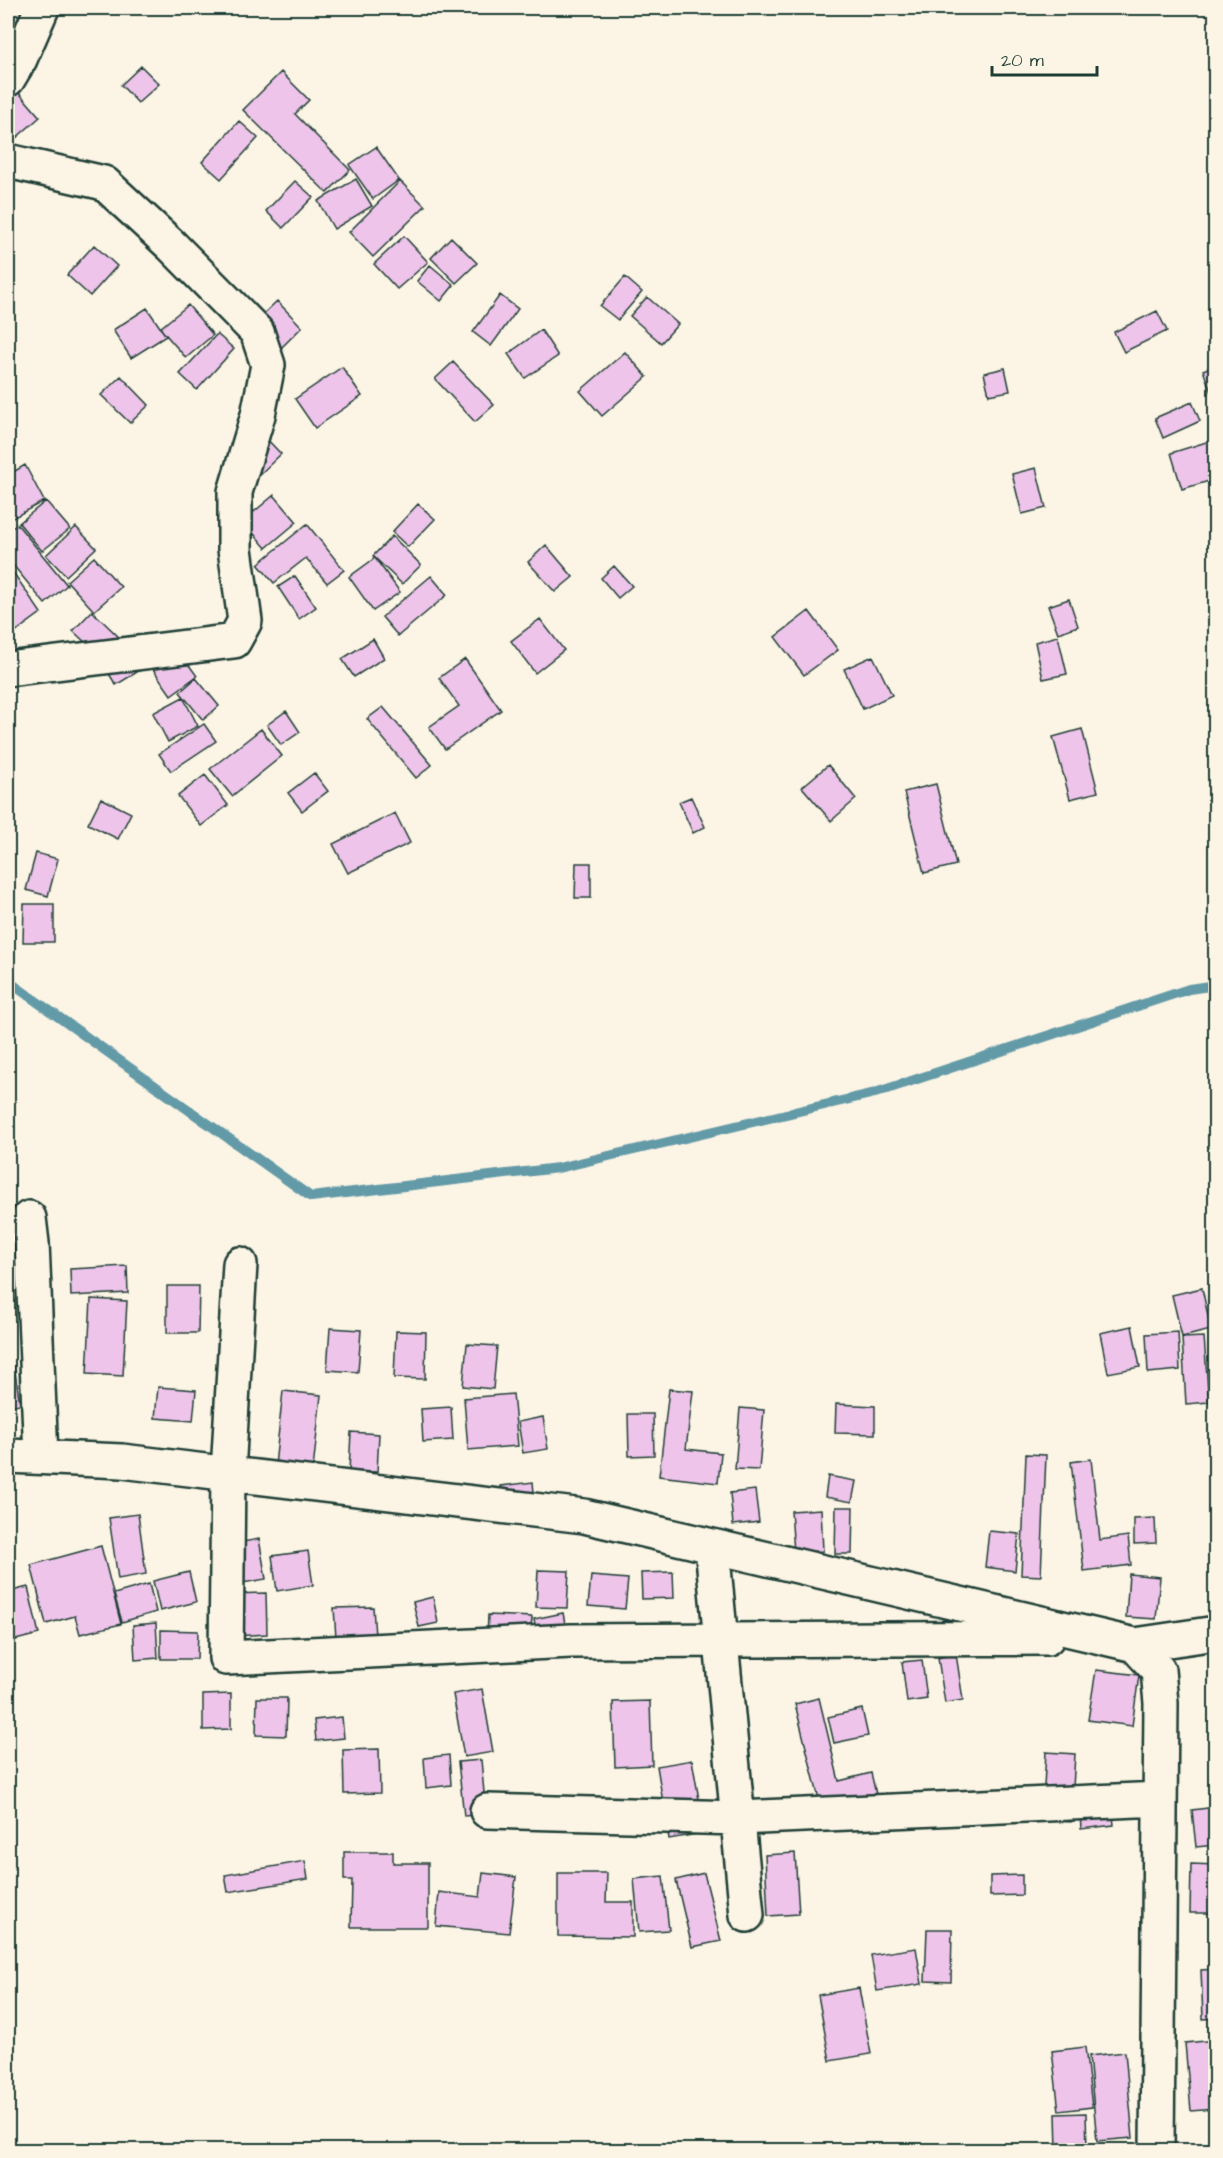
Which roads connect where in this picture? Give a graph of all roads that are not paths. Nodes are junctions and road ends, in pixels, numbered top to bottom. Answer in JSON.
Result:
{"nodes":[{"id":1,"x":42,"y":8,"type":"edge"},
{"id":2,"x":8,"y":79,"type":"edge"},
{"id":3,"x":8,"y":161,"type":"edge"},
{"id":4,"x":8,"y":669,"type":"edge"},
{"id":5,"x":29,"y":1218,"type":"dead end"},
{"id":6,"x":240,"y":1264,"type":"dead end"},
{"id":7,"x":8,"y":1456,"type":"edge"},
{"id":8,"x":41,"y":1457,"type":"junction"},
{"id":9,"x":228,"y":1473,"type":"junction"},
{"id":10,"x":712,"y":1547,"type":"junction"},
{"id":11,"x":1215,"y":1633,"type":"edge"},
{"id":12,"x":1102,"y":1638,"type":"junction"},
{"id":13,"x":720,"y":1640,"type":"junction"},
{"id":14,"x":1136,"y":1645,"type":"junction"},
{"id":15,"x":1160,"y":1799,"type":"junction"},
{"id":16,"x":488,"y":1811,"type":"dead end"},
{"id":17,"x":739,"y":1818,"type":"junction"},
{"id":18,"x":747,"y":1915,"type":"dead end"},
{"id":19,"x":1156,"y":2151,"type":"edge"}],
"edges":[{"from":1,"to":2,"type":"street"},
{"from":3,"to":4,"type":"street"},
{"from":5,"to":8,"type":"street"},
{"from":6,"to":9,"type":"street"},
{"from":7,"to":8,"type":"street"},
{"from":8,"to":9,"type":"street"},
{"from":9,"to":10,"type":"street"},
{"from":9,"to":13,"type":"street"},
{"from":10,"to":12,"type":"street"},
{"from":10,"to":13,"type":"street"},
{"from":11,"to":14,"type":"street"},
{"from":12,"to":13,"type":"street"},
{"from":12,"to":14,"type":"street"},
{"from":13,"to":17,"type":"street"},
{"from":14,"to":15,"type":"street"},
{"from":15,"to":17,"type":"street"},
{"from":15,"to":19,"type":"street"},
{"from":16,"to":17,"type":"street"},
{"from":17,"to":18,"type":"street"}]}
